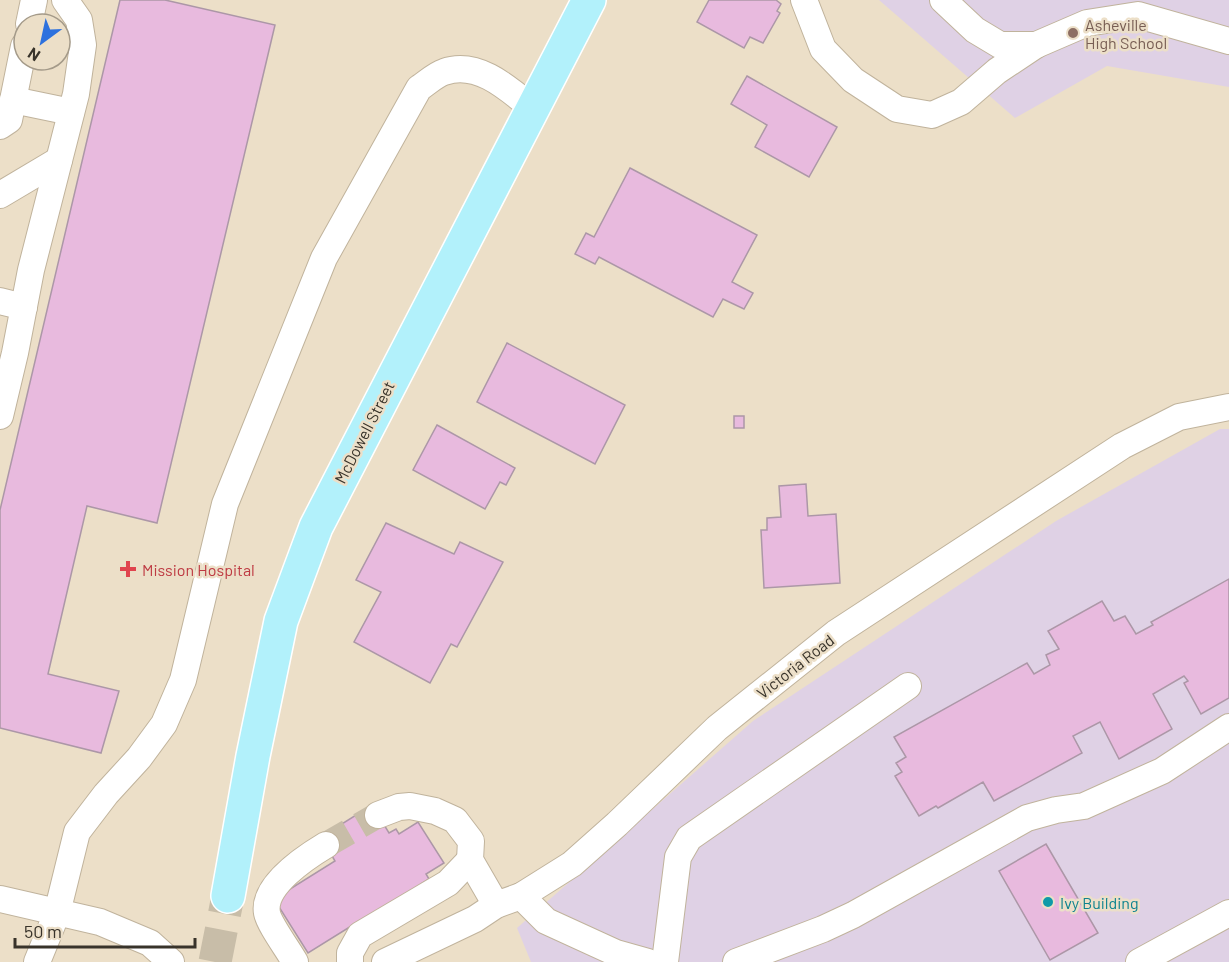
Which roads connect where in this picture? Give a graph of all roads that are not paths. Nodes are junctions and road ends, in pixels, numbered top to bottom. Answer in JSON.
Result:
{"nodes":[{"id":1,"x":65,"y":0,"type":"edge"},
{"id":2,"x":589,"y":0,"type":"edge"},
{"id":3,"x":804,"y":0,"type":"edge"},
{"id":4,"x":943,"y":0,"type":"edge"},
{"id":5,"x":1114,"y":0,"type":"edge"},
{"id":6,"x":1087,"y":23,"type":"junction"},
{"id":7,"x":1229,"y":41,"type":"edge"},
{"id":8,"x":1036,"y":45,"type":"junction"},
{"id":9,"x":19,"y":72,"type":"edge"},
{"id":10,"x":13,"y":100,"type":"junction"},
{"id":11,"x":532,"y":108,"type":"junction"},
{"id":12,"x":71,"y":112,"type":"junction"},
{"id":13,"x":0,"y":126,"type":"edge"},
{"id":14,"x":59,"y":160,"type":"junction"},
{"id":15,"x":0,"y":195,"type":"edge"},
{"id":16,"x":12,"y":304,"type":"edge"},
{"id":17,"x":8,"y":358,"type":"edge"},
{"id":18,"x":1229,"y":407,"type":"edge"},
{"id":19,"x":0,"y":416,"type":"edge"},
{"id":20,"x":908,"y":686,"type":"dead end"},
{"id":21,"x":1229,"y":727,"type":"edge"},
{"id":22,"x":378,"y":815,"type":"tunnel mouth"},
{"id":23,"x":326,"y":845,"type":"tunnel mouth"},
{"id":24,"x":470,"y":860,"type":"junction"},
{"id":25,"x":228,"y":896,"type":"tunnel mouth"},
{"id":26,"x":521,"y":896,"type":"junction"},
{"id":27,"x":0,"y":898,"type":"edge"},
{"id":28,"x":496,"y":906,"type":"junction"},
{"id":29,"x":57,"y":913,"type":"junction"},
{"id":30,"x":1229,"y":913,"type":"edge"},
{"id":31,"x":37,"y":962,"type":"edge"},
{"id":32,"x":171,"y":962,"type":"edge"},
{"id":33,"x":295,"y":962,"type":"edge"},
{"id":34,"x":350,"y":962,"type":"edge"},
{"id":35,"x":385,"y":962,"type":"edge"},
{"id":36,"x":648,"y":962,"type":"edge"},
{"id":37,"x":665,"y":962,"type":"edge"},
{"id":38,"x":736,"y":962,"type":"edge"},
{"id":39,"x":1139,"y":962,"type":"edge"}],
"edges":[{"from":1,"to":12,"type":"street"},
{"from":2,"to":11,"type":"main road","name":"McDowell Street"},
{"from":3,"to":8,"type":"street"},
{"from":4,"to":8,"type":"street"},
{"from":5,"to":6,"type":"street"},
{"from":6,"to":7,"type":"street"},
{"from":6,"to":8,"type":"street"},
{"from":9,"to":10,"type":"street"},
{"from":10,"to":12,"type":"street"},
{"from":10,"to":13,"type":"street"},
{"from":11,"to":25,"type":"main road","name":"McDowell Street"},
{"from":11,"to":29,"type":"street"},
{"from":12,"to":14,"type":"street"},
{"from":14,"to":15,"type":"street"},
{"from":14,"to":16,"type":"street"},
{"from":16,"to":17,"type":"street"},
{"from":17,"to":19,"type":"street"},
{"from":18,"to":26,"type":"street","name":"Victoria Road"},
{"from":20,"to":37,"type":"street"},
{"from":21,"to":38,"type":"street"},
{"from":22,"to":24,"type":"street"},
{"from":23,"to":33,"type":"street"},
{"from":24,"to":28,"type":"street"},
{"from":24,"to":34,"type":"street"},
{"from":26,"to":28,"type":"street","name":"Victoria Road"},
{"from":26,"to":36,"type":"street"},
{"from":27,"to":29,"type":"street"},
{"from":28,"to":35,"type":"street","name":"Victoria Road"},
{"from":29,"to":31,"type":"street"},
{"from":29,"to":32,"type":"street"},
{"from":30,"to":39,"type":"street"}]}
